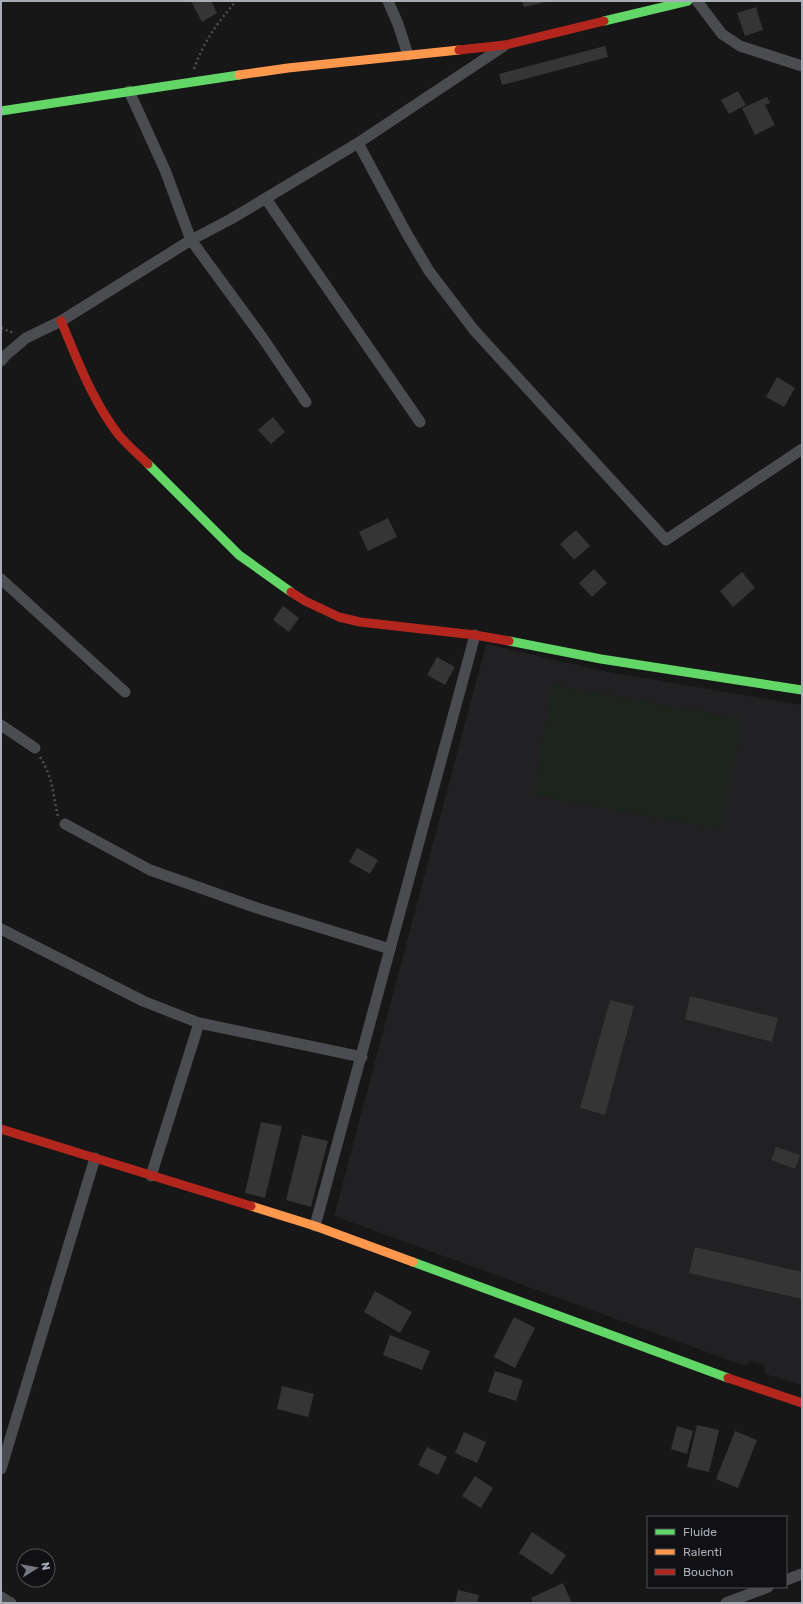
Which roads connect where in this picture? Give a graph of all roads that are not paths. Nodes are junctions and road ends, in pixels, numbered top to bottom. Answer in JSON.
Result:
{"nodes":[{"id":1,"x":388,"y":1,"type":"edge"},
{"id":2,"x":688,"y":1,"type":"edge"},
{"id":3,"x":696,"y":1,"type":"edge"},
{"id":4,"x":505,"y":45,"type":"junction"},
{"id":5,"x":408,"y":55,"type":"junction"},
{"id":6,"x":802,"y":66,"type":"edge"},
{"id":7,"x":129,"y":91,"type":"junction"},
{"id":8,"x":1,"y":111,"type":"edge"},
{"id":9,"x":358,"y":143,"type":"junction"},
{"id":10,"x":266,"y":199,"type":"junction"},
{"id":11,"x":191,"y":240,"type":"junction"},
{"id":12,"x":61,"y":321,"type":"junction"},
{"id":13,"x":1,"y":361,"type":"edge"},
{"id":14,"x":306,"y":402,"type":"dead end"},
{"id":15,"x":420,"y":422,"type":"dead end"},
{"id":16,"x":802,"y":449,"type":"edge"},
{"id":17,"x":1,"y":579,"type":"edge"},
{"id":18,"x":475,"y":635,"type":"junction"},
{"id":19,"x":802,"y":690,"type":"edge"},
{"id":20,"x":125,"y":692,"type":"dead end"},
{"id":21,"x":1,"y":725,"type":"edge"},
{"id":22,"x":35,"y":748,"type":"road end"},
{"id":23,"x":65,"y":824,"type":"road end"},
{"id":24,"x":1,"y":929,"type":"edge"},
{"id":25,"x":390,"y":949,"type":"junction"},
{"id":26,"x":199,"y":1023,"type":"junction"},
{"id":27,"x":362,"y":1057,"type":"junction"},
{"id":28,"x":1,"y":1129,"type":"edge"},
{"id":29,"x":95,"y":1158,"type":"junction"},
{"id":30,"x":151,"y":1176,"type":"junction"},
{"id":31,"x":315,"y":1226,"type":"junction"},
{"id":32,"x":802,"y":1403,"type":"edge"},
{"id":33,"x":1,"y":1469,"type":"edge"},
{"id":34,"x":802,"y":1574,"type":"edge"},
{"id":35,"x":787,"y":1580,"type":"edge"},
{"id":36,"x":765,"y":1588,"type":"edge"},
{"id":37,"x":1,"y":1597,"type":"edge"},
{"id":38,"x":11,"y":1603,"type":"edge"},
{"id":39,"x":726,"y":1603,"type":"edge"}],
"edges":[{"from":1,"to":5,"type":"street"},
{"from":2,"to":4,"type":"street"},
{"from":3,"to":6,"type":"street"},
{"from":4,"to":5,"type":"street"},
{"from":4,"to":9,"type":"street"},
{"from":5,"to":7,"type":"street"},
{"from":7,"to":8,"type":"street"},
{"from":7,"to":11,"type":"street"},
{"from":9,"to":10,"type":"street"},
{"from":9,"to":16,"type":"street"},
{"from":10,"to":11,"type":"street"},
{"from":10,"to":15,"type":"street"},
{"from":11,"to":12,"type":"street"},
{"from":11,"to":14,"type":"street"},
{"from":12,"to":13,"type":"street"},
{"from":12,"to":18,"type":"street"},
{"from":17,"to":20,"type":"street"},
{"from":18,"to":19,"type":"street"},
{"from":18,"to":25,"type":"street"},
{"from":21,"to":22,"type":"street"},
{"from":23,"to":25,"type":"street"},
{"from":24,"to":26,"type":"street"},
{"from":25,"to":27,"type":"street"},
{"from":26,"to":27,"type":"street"},
{"from":26,"to":30,"type":"street"},
{"from":27,"to":31,"type":"street"},
{"from":28,"to":29,"type":"street"},
{"from":29,"to":30,"type":"street"},
{"from":29,"to":33,"type":"street"},
{"from":30,"to":31,"type":"street"},
{"from":31,"to":32,"type":"street"},
{"from":34,"to":35,"type":"street"},
{"from":36,"to":39,"type":"street"},
{"from":37,"to":38,"type":"street"}]}
